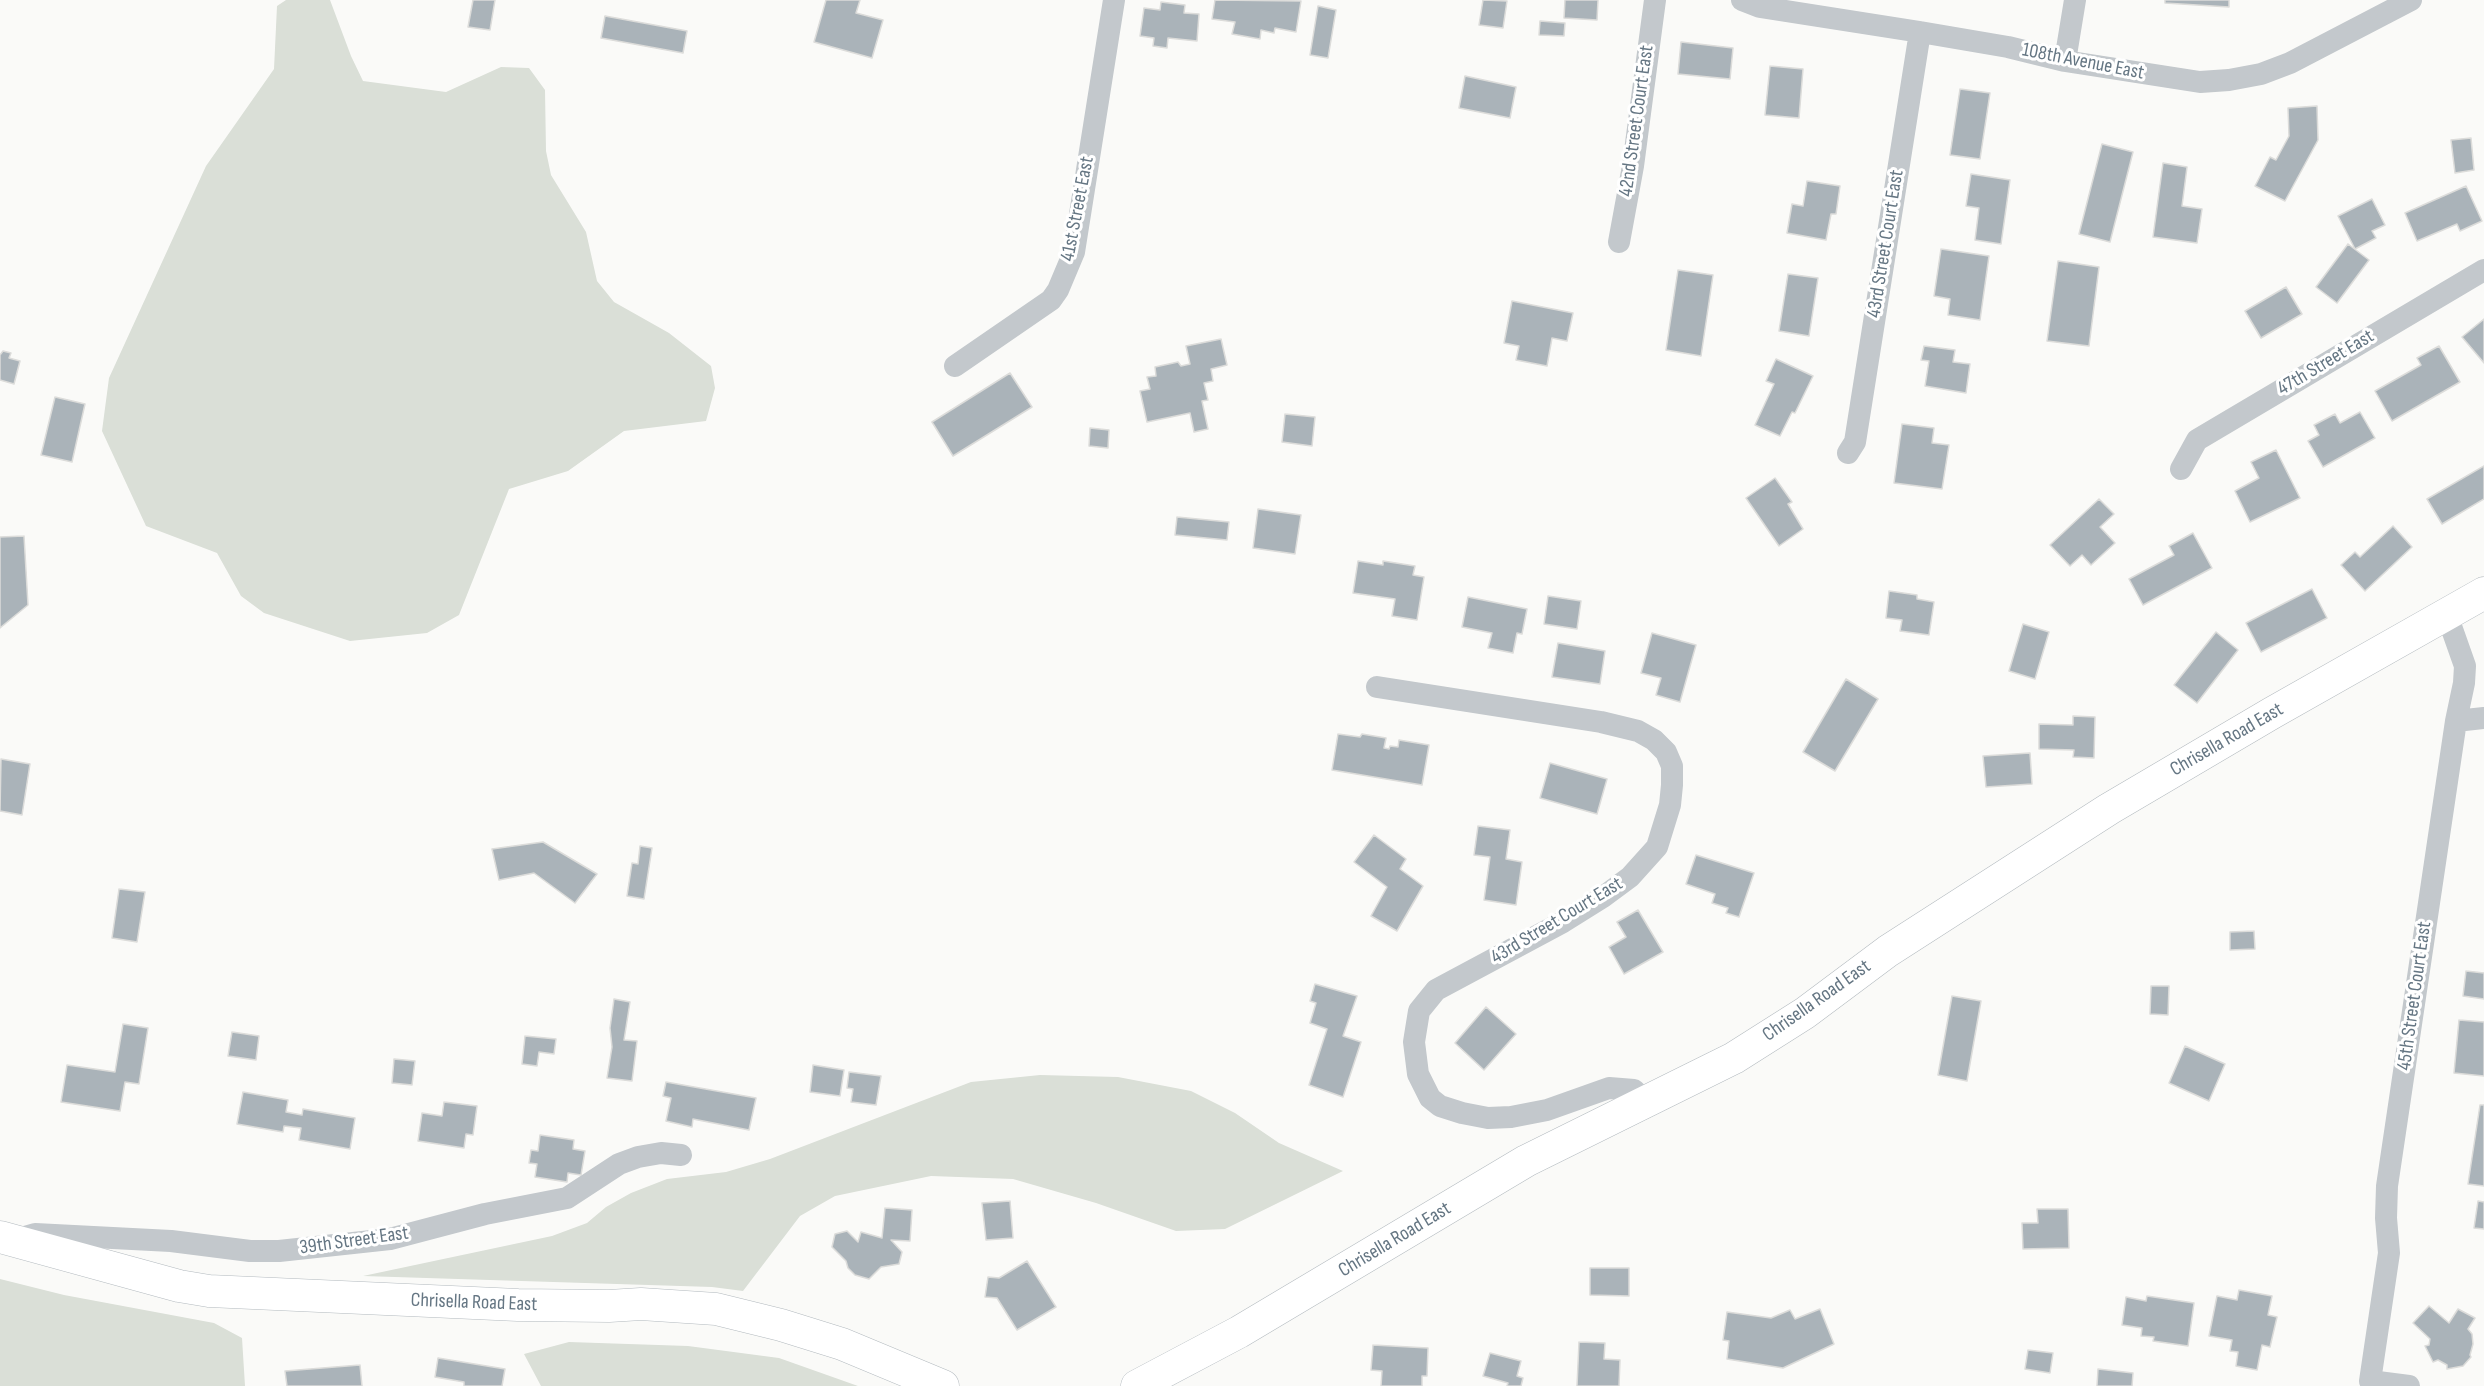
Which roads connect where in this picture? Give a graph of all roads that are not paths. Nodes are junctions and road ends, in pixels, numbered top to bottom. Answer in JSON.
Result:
{"nodes":[{"id":1,"x":1114,"y":0,"type":"edge"},
{"id":2,"x":1655,"y":0,"type":"edge"},
{"id":3,"x":1742,"y":0,"type":"edge"},
{"id":4,"x":2075,"y":0,"type":"edge"},
{"id":5,"x":2411,"y":0,"type":"edge"},
{"id":6,"x":1920,"y":32,"type":"junction"},
{"id":7,"x":2066,"y":61,"type":"junction"},
{"id":8,"x":1619,"y":242,"type":"dead end"},
{"id":9,"x":2484,"y":270,"type":"edge"},
{"id":10,"x":955,"y":366,"type":"dead end"},
{"id":11,"x":1848,"y":453,"type":"dead end"},
{"id":12,"x":2181,"y":469,"type":"dead end"},
{"id":13,"x":2484,"y":594,"type":"edge"},
{"id":14,"x":2447,"y":615,"type":"junction"},
{"id":15,"x":1377,"y":687,"type":"dead end"},
{"id":16,"x":2484,"y":718,"type":"edge"},
{"id":17,"x":2456,"y":721,"type":"junction"},
{"id":18,"x":1646,"y":1102,"type":"junction"},
{"id":19,"x":681,"y":1155,"type":"dead end"},
{"id":20,"x":7,"y":1238,"type":"edge"},
{"id":21,"x":943,"y":1386,"type":"edge"},
{"id":22,"x":1137,"y":1386,"type":"edge"},
{"id":23,"x":2409,"y":1386,"type":"edge"}],
"edges":[{"from":1,"to":10,"type":"street","name":"41st Street East"},
{"from":2,"to":8,"type":"street","name":"42nd Street Court East"},
{"from":3,"to":6,"type":"street","name":"108th Avenue East"},
{"from":4,"to":7,"type":"street"},
{"from":5,"to":7,"type":"street","name":"108th Avenue East"},
{"from":6,"to":7,"type":"street","name":"108th Avenue East"},
{"from":6,"to":11,"type":"street","name":"43rd Street Court East"},
{"from":9,"to":12,"type":"street","name":"47th Street East"},
{"from":13,"to":14,"type":"street","name":"Chrisella Road East"},
{"from":14,"to":17,"type":"street","name":"45th Street Court East"},
{"from":14,"to":18,"type":"street","name":"Chrisella Road East"},
{"from":15,"to":18,"type":"street","name":"43rd Street Court East"},
{"from":16,"to":17,"type":"street"},
{"from":17,"to":23,"type":"street","name":"45th Street Court East"},
{"from":18,"to":22,"type":"street","name":"Chrisella Road East"},
{"from":19,"to":20,"type":"street","name":"39th Street East"},
{"from":20,"to":21,"type":"street","name":"Chrisella Road East"}]}
